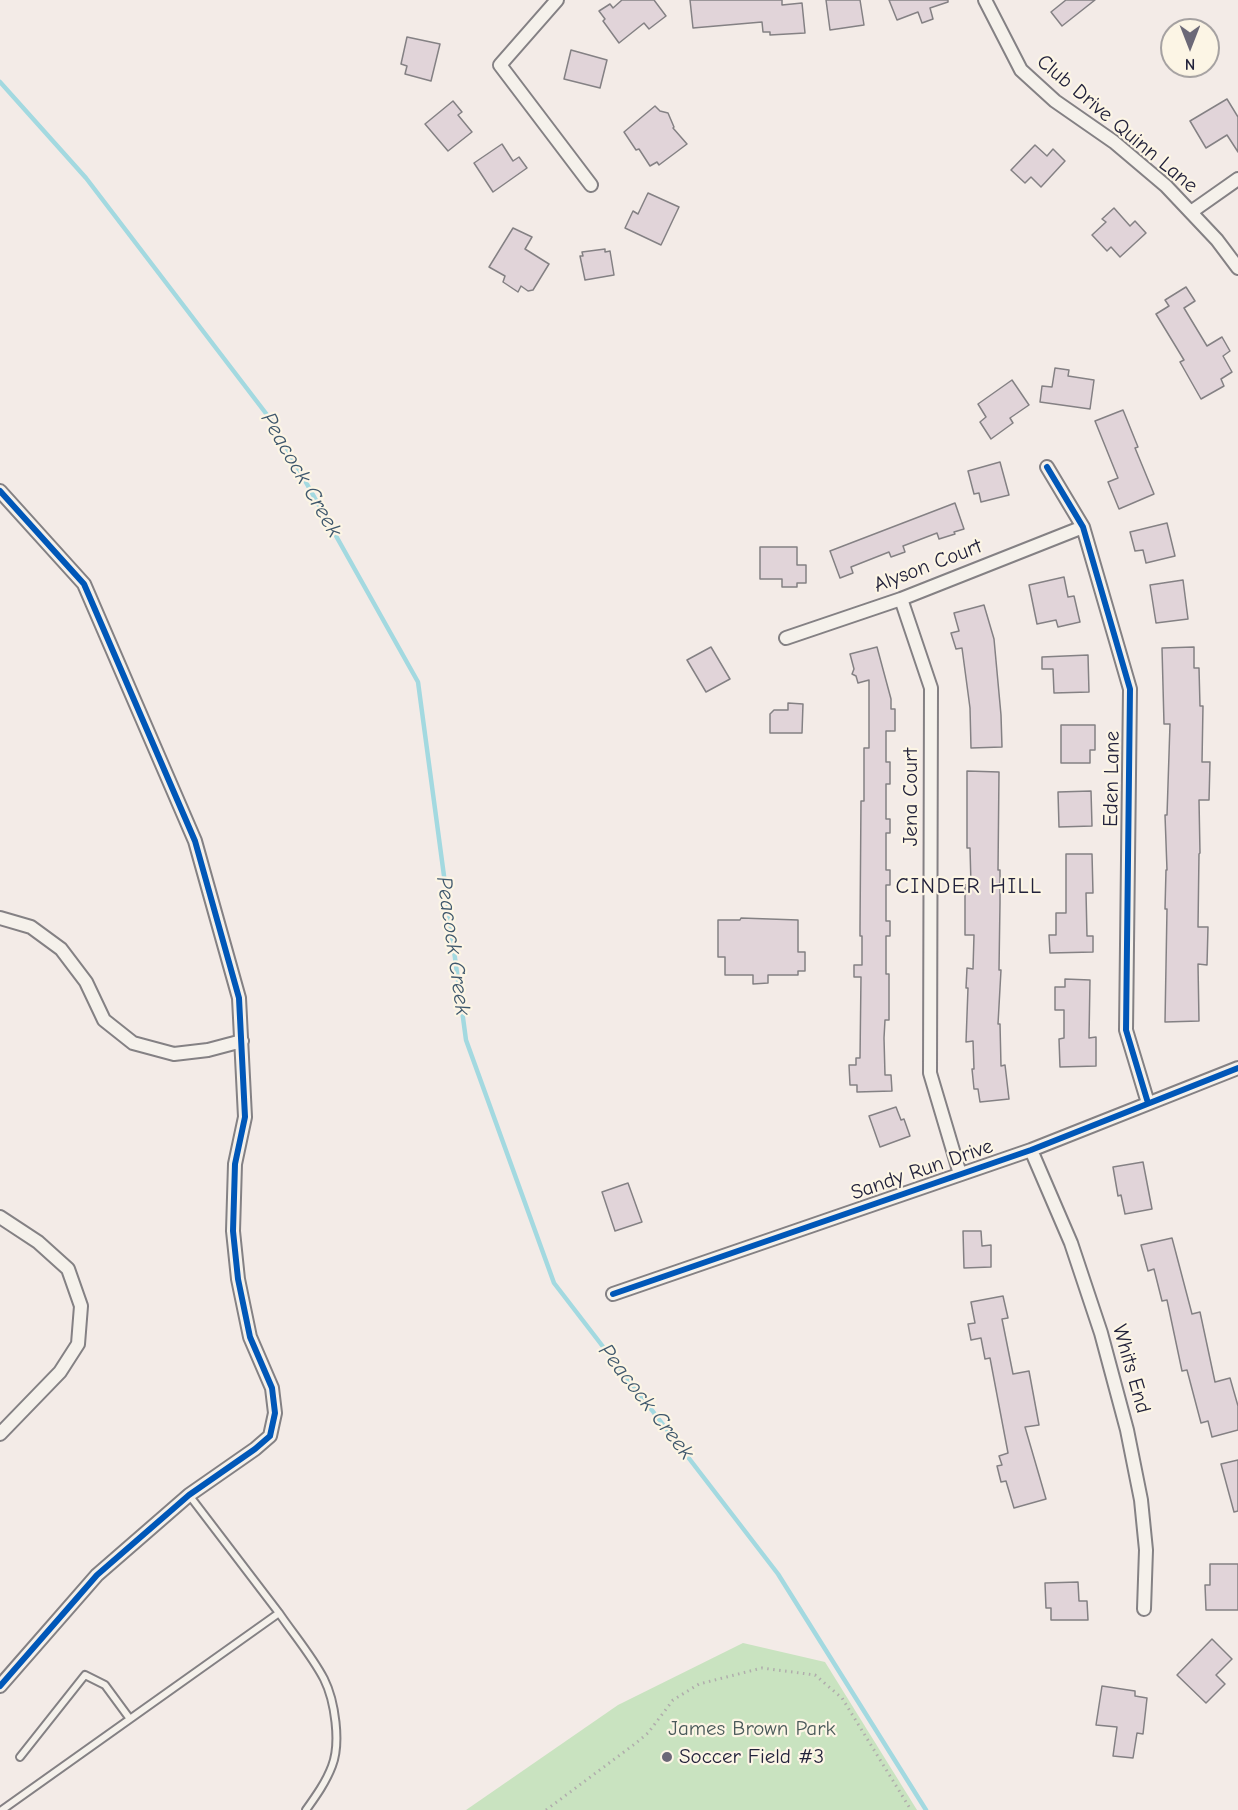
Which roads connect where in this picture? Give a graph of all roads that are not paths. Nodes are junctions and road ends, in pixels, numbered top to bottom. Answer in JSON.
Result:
{"nodes":[{"id":1,"x":557,"y":0,"type":"edge"},
{"id":2,"x":985,"y":0,"type":"edge"},
{"id":3,"x":1238,"y":179,"type":"edge"},
{"id":4,"x":591,"y":185,"type":"dead end"},
{"id":5,"x":1191,"y":212,"type":"junction"},
{"id":6,"x":1238,"y":268,"type":"edge"},
{"id":7,"x":1047,"y":467,"type":"dead end"},
{"id":8,"x":0,"y":491,"type":"edge"},
{"id":9,"x":1083,"y":527,"type":"junction"},
{"id":10,"x":901,"y":599,"type":"junction"},
{"id":11,"x":786,"y":638,"type":"dead end"},
{"id":12,"x":0,"y":918,"type":"edge"},
{"id":13,"x":242,"y":1041,"type":"junction"},
{"id":14,"x":1238,"y":1068,"type":"edge"},
{"id":15,"x":1148,"y":1103,"type":"junction"},
{"id":16,"x":1031,"y":1150,"type":"junction"},
{"id":17,"x":960,"y":1174,"type":"junction"},
{"id":18,"x":0,"y":1217,"type":"edge"},
{"id":19,"x":612,"y":1294,"type":"dead end"},
{"id":20,"x":0,"y":1434,"type":"edge"},
{"id":21,"x":189,"y":1495,"type":"junction"},
{"id":22,"x":1144,"y":1609,"type":"dead end"},
{"id":23,"x":279,"y":1613,"type":"junction"},
{"id":24,"x":0,"y":1686,"type":"edge"},
{"id":25,"x":130,"y":1719,"type":"junction"},
{"id":26,"x":20,"y":1757,"type":"dead end"},
{"id":27,"x":2,"y":1810,"type":"edge"},
{"id":28,"x":306,"y":1810,"type":"edge"}],
"edges":[{"from":1,"to":4,"type":"street"},
{"from":2,"to":5,"type":"street","name":"Club Drive Quinn Lane"},
{"from":3,"to":5,"type":"street"},
{"from":5,"to":6,"type":"street","name":"Club Drive Quinn Lane"},
{"from":7,"to":9,"type":"street","name":"Eden Lane"},
{"from":8,"to":13,"type":"street"},
{"from":9,"to":10,"type":"street","name":"Alyson Court"},
{"from":9,"to":15,"type":"street","name":"Eden Lane"},
{"from":10,"to":11,"type":"street","name":"Alyson Court"},
{"from":10,"to":17,"type":"street","name":"Jena Court"},
{"from":12,"to":13,"type":"street"},
{"from":13,"to":21,"type":"street"},
{"from":14,"to":15,"type":"street","name":"Sandy Run Drive"},
{"from":15,"to":16,"type":"street","name":"Sandy Run Drive"},
{"from":16,"to":17,"type":"street","name":"Sandy Run Drive"},
{"from":16,"to":22,"type":"street","name":"Whits End"},
{"from":17,"to":19,"type":"street","name":"Sandy Run Drive"},
{"from":18,"to":20,"type":"street"},
{"from":21,"to":23,"type":"lane"},
{"from":21,"to":24,"type":"street"},
{"from":23,"to":25,"type":"lane"},
{"from":23,"to":28,"type":"lane"},
{"from":25,"to":26,"type":"lane"},
{"from":25,"to":27,"type":"lane"}]}
